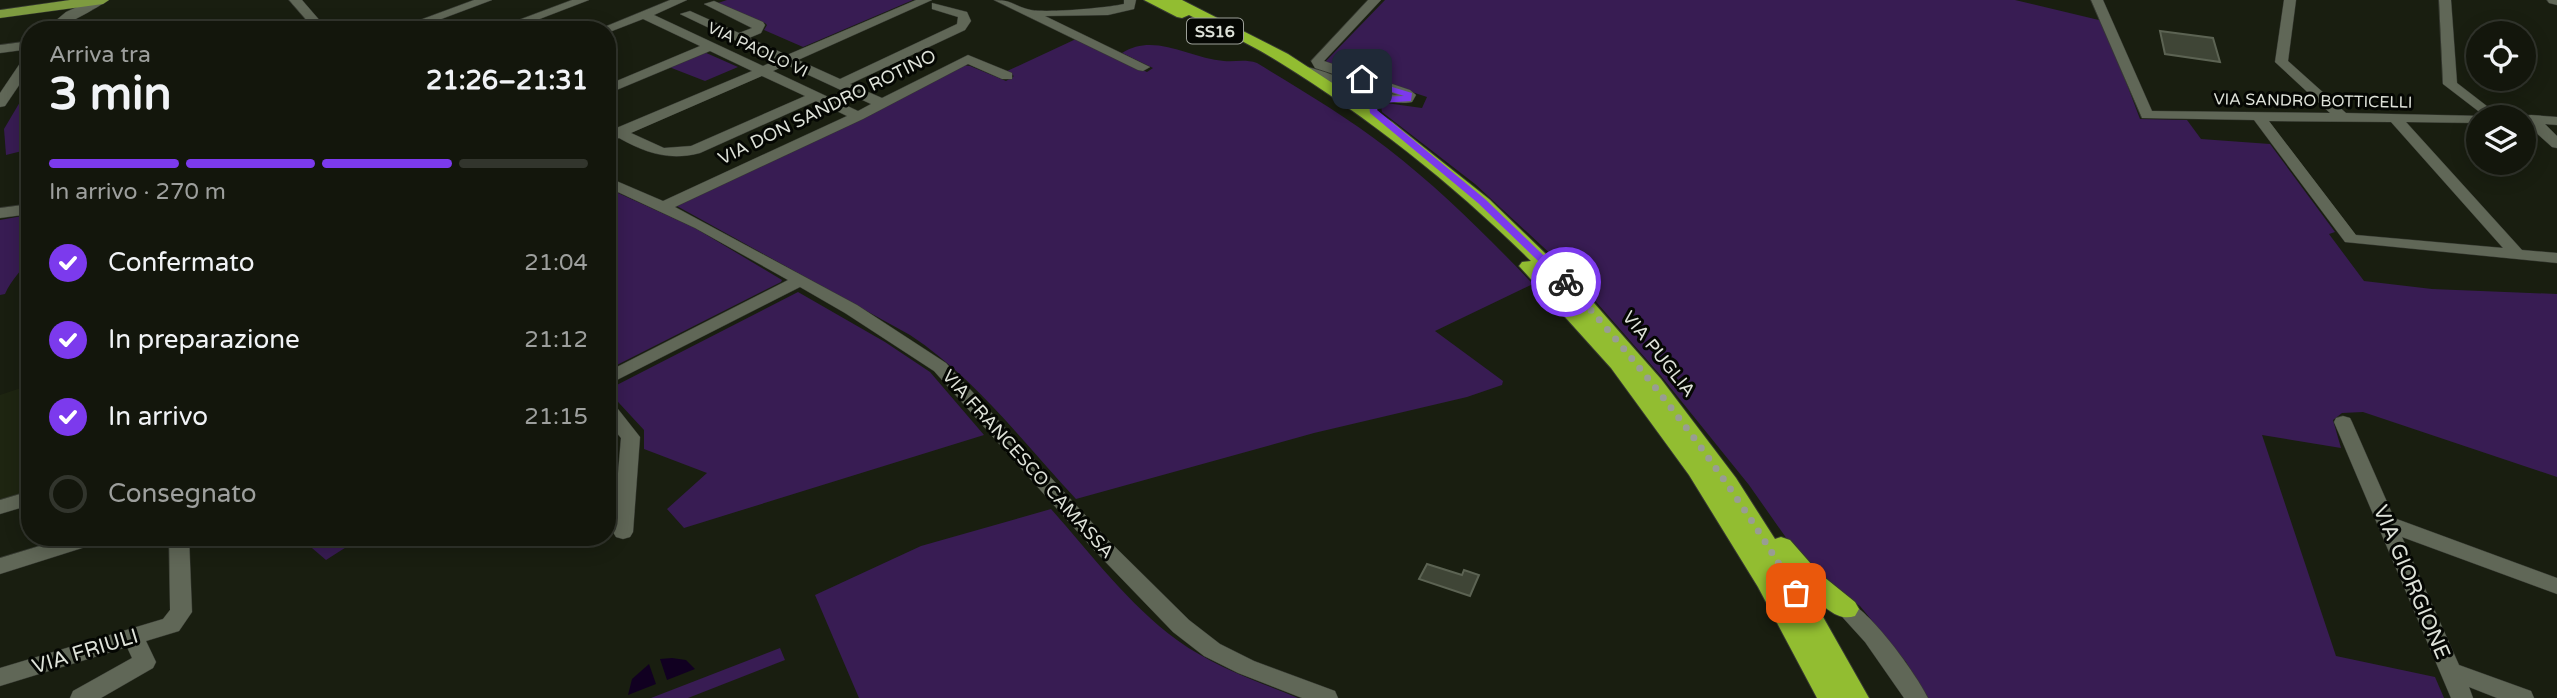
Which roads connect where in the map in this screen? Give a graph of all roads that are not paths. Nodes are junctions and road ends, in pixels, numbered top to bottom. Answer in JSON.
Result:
{"nodes":[{"id":1,"x":103,"y":0,"type":"edge"},
{"id":2,"x":295,"y":0,"type":"edge"},
{"id":3,"x":486,"y":0,"type":"edge"},
{"id":4,"x":583,"y":0,"type":"edge"},
{"id":5,"x":950,"y":0,"type":"edge"},
{"id":6,"x":1000,"y":0,"type":"edge"},
{"id":7,"x":1130,"y":0,"type":"edge"},
{"id":8,"x":1152,"y":0,"type":"edge"},
{"id":9,"x":1171,"y":0,"type":"edge"},
{"id":10,"x":1375,"y":0,"type":"edge"},
{"id":11,"x":2097,"y":0,"type":"edge"},
{"id":12,"x":2290,"y":0,"type":"edge"},
{"id":13,"x":2445,"y":0,"type":"edge"},
{"id":14,"x":80,"y":1,"type":"edge"},
{"id":15,"x":56,"y":3,"type":"edge"},
{"id":16,"x":682,"y":3,"type":"edge"},
{"id":17,"x":931,"y":3,"type":"edge"},
{"id":18,"x":711,"y":4,"type":"edge"},
{"id":19,"x":0,"y":12,"type":"edge"},
{"id":20,"x":1027,"y":13,"type":"junction"},
{"id":21,"x":643,"y":14,"type":"junction"},
{"id":22,"x":53,"y":21,"type":"edge"},
{"id":23,"x":59,"y":21,"type":"edge"},
{"id":24,"x":62,"y":21,"type":"edge"},
{"id":25,"x":313,"y":21,"type":"edge"},
{"id":26,"x":425,"y":21,"type":"edge"},
{"id":27,"x":524,"y":21,"type":"edge"},
{"id":28,"x":663,"y":23,"type":"junction"},
{"id":29,"x":616,"y":25,"type":"edge"},
{"id":30,"x":739,"y":38,"type":"junction"},
{"id":31,"x":21,"y":46,"type":"edge"},
{"id":32,"x":711,"y":46,"type":"junction"},
{"id":33,"x":0,"y":49,"type":"edge"},
{"id":34,"x":787,"y":60,"type":"junction"},
{"id":35,"x":1143,"y":67,"type":"dead end"},
{"id":36,"x":1301,"y":68,"type":"junction"},
{"id":37,"x":765,"y":71,"type":"junction"},
{"id":38,"x":21,"y":72,"type":"edge"},
{"id":39,"x":1007,"y":76,"type":"dead end"},
{"id":40,"x":15,"y":80,"type":"junction"},
{"id":41,"x":0,"y":82,"type":"edge"},
{"id":42,"x":839,"y":84,"type":"junction"},
{"id":43,"x":616,"y":86,"type":"edge"},
{"id":44,"x":817,"y":96,"type":"junction"},
{"id":45,"x":1392,"y":99,"type":"junction"},
{"id":46,"x":0,"y":103,"type":"edge"},
{"id":47,"x":881,"y":103,"type":"junction"},
{"id":48,"x":2478,"y":105,"type":"edge"},
{"id":49,"x":858,"y":116,"type":"junction"},
{"id":50,"x":2259,"y":117,"type":"junction"},
{"id":51,"x":2342,"y":117,"type":"junction"},
{"id":52,"x":2395,"y":118,"type":"junction"},
{"id":53,"x":2466,"y":119,"type":"edge"},
{"id":54,"x":2536,"y":119,"type":"edge"},
{"id":55,"x":2554,"y":120,"type":"edge"},
{"id":56,"x":2536,"y":126,"type":"edge"},
{"id":57,"x":1394,"y":129,"type":"junction"},
{"id":58,"x":616,"y":134,"type":"edge"},
{"id":59,"x":616,"y":136,"type":"edge"},
{"id":60,"x":2557,"y":144,"type":"edge"},
{"id":61,"x":616,"y":185,"type":"edge"},
{"id":62,"x":663,"y":207,"type":"junction"},
{"id":63,"x":21,"y":210,"type":"edge"},
{"id":64,"x":0,"y":213,"type":"edge"},
{"id":65,"x":2516,"y":254,"type":"junction"},
{"id":66,"x":2557,"y":258,"type":"edge"},
{"id":67,"x":799,"y":281,"type":"junction"},
{"id":68,"x":616,"y":374,"type":"edge"},
{"id":69,"x":616,"y":419,"type":"edge"},
{"id":70,"x":2343,"y":422,"type":"dead end"},
{"id":71,"x":1707,"y":456,"type":"junction"},
{"id":72,"x":21,"y":501,"type":"edge"},
{"id":73,"x":0,"y":507,"type":"edge"},
{"id":74,"x":2387,"y":523,"type":"junction"},
{"id":75,"x":623,"y":532,"type":"dead end"},
{"id":76,"x":65,"y":546,"type":"edge"},
{"id":77,"x":178,"y":546,"type":"edge"},
{"id":78,"x":0,"y":566,"type":"edge"},
{"id":79,"x":2557,"y":586,"type":"edge"},
{"id":80,"x":1846,"y":609,"type":"joint"},
{"id":81,"x":133,"y":636,"type":"junction"},
{"id":82,"x":2450,"y":670,"type":"junction"},
{"id":83,"x":0,"y":677,"type":"edge"},
{"id":84,"x":81,"y":698,"type":"edge"},
{"id":85,"x":1327,"y":698,"type":"edge"},
{"id":86,"x":1831,"y":698,"type":"edge"},
{"id":87,"x":1855,"y":698,"type":"edge"},
{"id":88,"x":1917,"y":698,"type":"edge"},
{"id":89,"x":2462,"y":698,"type":"edge"},
{"id":90,"x":2523,"y":698,"type":"edge"}],
"edges":[{"from":1,"to":14,"type":"main road"},
{"from":1,"to":24,"type":"street"},
{"from":2,"to":25,"type":"street"},
{"from":3,"to":26,"type":"street"},
{"from":4,"to":27,"type":"street"},
{"from":5,"to":17,"type":"street"},
{"from":6,"to":20,"type":"street"},
{"from":7,"to":20,"type":"street"},
{"from":8,"to":86,"type":"highway","number":"SS16"},
{"from":9,"to":36,"type":"highway","name":"VIA PUGLIA","number":"SS16"},
{"from":10,"to":45,"type":"street"},
{"from":11,"to":50,"type":"street","name":"VIA SANDRO BOTTICELLI"},
{"from":12,"to":51,"type":"street"},
{"from":13,"to":48,"type":"street"},
{"from":14,"to":15,"type":"main road"},
{"from":14,"to":23,"type":"street"},
{"from":15,"to":19,"type":"main road"},
{"from":15,"to":22,"type":"street"},
{"from":16,"to":18,"type":"street"},
{"from":16,"to":21,"type":"street"},
{"from":16,"to":28,"type":"street"},
{"from":16,"to":30,"type":"street","name":"VIA PAOLO VI"},
{"from":17,"to":34,"type":"street"},
{"from":17,"to":42,"type":"street"},
{"from":18,"to":30,"type":"street","name":"VIA PAOLO VI"},
{"from":20,"to":35,"type":"street"},
{"from":21,"to":28,"type":"street","name":"VIA PAOLO VI"},
{"from":21,"to":29,"type":"street"},
{"from":28,"to":32,"type":"street","name":"VIA PAOLO VI"},
{"from":30,"to":34,"type":"street","name":"VIA PAOLO VI"},
{"from":31,"to":33,"type":"street"},
{"from":32,"to":37,"type":"street","name":"VIA PAOLO VI"},
{"from":32,"to":43,"type":"street"},
{"from":34,"to":37,"type":"street"},
{"from":34,"to":42,"type":"street","name":"VIA PAOLO VI"},
{"from":36,"to":45,"type":"street"},
{"from":36,"to":57,"type":"highway","name":"VIA PUGLIA","number":"SS16"},
{"from":37,"to":44,"type":"street","name":"VIA PAOLO VI"},
{"from":37,"to":58,"type":"street"},
{"from":38,"to":40,"type":"street"},
{"from":39,"to":47,"type":"street","name":"VIA DON SANDRO ROTINO"},
{"from":40,"to":41,"type":"street"},
{"from":40,"to":46,"type":"street"},
{"from":42,"to":47,"type":"street","name":"VIA PAOLO VI"},
{"from":44,"to":49,"type":"street","name":"VIA PAOLO VI"},
{"from":44,"to":59,"type":"street"},
{"from":45,"to":57,"type":"street"},
{"from":47,"to":49,"type":"street","name":"VIA DON SANDRO ROTINO"},
{"from":49,"to":62,"type":"street","name":"VIA DON SANDRO ROTINO"},
{"from":50,"to":51,"type":"street","name":"VIA SANDRO BOTTICELLI"},
{"from":50,"to":65,"type":"street"},
{"from":51,"to":52,"type":"street","name":"VIA SANDRO BOTTICELLI"},
{"from":52,"to":53,"type":"street","name":"VIA SANDRO BOTTICELLI"},
{"from":52,"to":65,"type":"street"},
{"from":54,"to":55,"type":"street"},
{"from":56,"to":60,"type":"street"},
{"from":57,"to":71,"type":"highway","name":"VIA PUGLIA","number":"SS16"},
{"from":61,"to":62,"type":"street","name":"VIA FRANCESCO CAMASSA"},
{"from":62,"to":67,"type":"street","name":"VIA FRANCESCO CAMASSA"},
{"from":63,"to":64,"type":"street"},
{"from":65,"to":66,"type":"street"},
{"from":67,"to":68,"type":"street"},
{"from":67,"to":85,"type":"street","name":"VIA FRANCESCO CAMASSA"},
{"from":69,"to":75,"type":"street"},
{"from":70,"to":74,"type":"street","name":"VIA GIORGIONE"},
{"from":71,"to":80,"type":"highway"},
{"from":71,"to":87,"type":"highway","name":"VIA PUGLIA","number":"SS16"},
{"from":72,"to":73,"type":"street"},
{"from":74,"to":79,"type":"street"},
{"from":74,"to":82,"type":"street","name":"VIA GIORGIONE"},
{"from":76,"to":78,"type":"street"},
{"from":77,"to":81,"type":"street","name":"VIA FRIULI"},
{"from":80,"to":88,"type":"street"},
{"from":81,"to":83,"type":"street","name":"VIA FRIULI"},
{"from":81,"to":84,"type":"street"},
{"from":82,"to":89,"type":"street"},
{"from":82,"to":90,"type":"street","name":"VIA GIORGIONE"}]}
